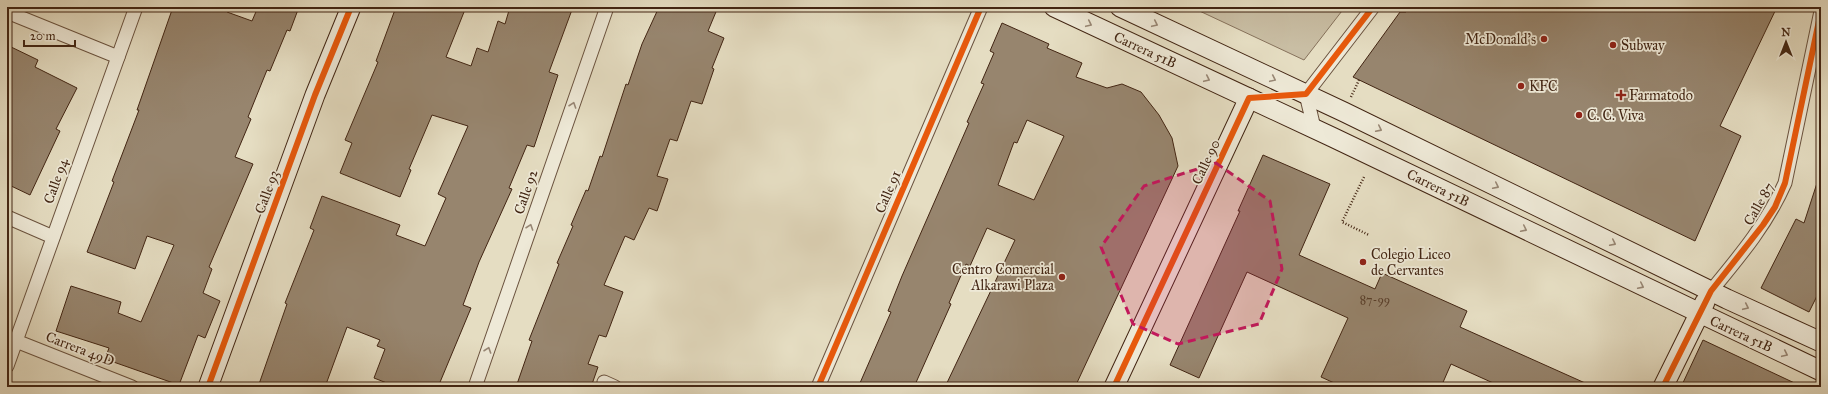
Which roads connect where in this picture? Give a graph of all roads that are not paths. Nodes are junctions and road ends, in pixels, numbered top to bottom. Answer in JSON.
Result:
{"nodes":[{"id":1,"x":136,"y":7,"type":"edge"},
{"id":2,"x":351,"y":7,"type":"edge"},
{"id":3,"x":607,"y":7,"type":"edge"},
{"id":4,"x":981,"y":7,"type":"edge"},
{"id":5,"x":1054,"y":7,"type":"edge"},
{"id":6,"x":1120,"y":7,"type":"edge"},
{"id":7,"x":1373,"y":7,"type":"edge"},
{"id":8,"x":7,"y":12,"type":"edge"},
{"id":9,"x":1821,"y":12,"type":"edge"},
{"id":10,"x":118,"y":57,"type":"junction"},
{"id":11,"x":1306,"y":94,"type":"junction"},
{"id":12,"x":1249,"y":98,"type":"junction"},
{"id":13,"x":1314,"y":128,"type":"junction"},
{"id":14,"x":7,"y":217,"type":"edge"},
{"id":15,"x":53,"y":237,"type":"junction"},
{"id":16,"x":1711,"y":291,"type":"junction"},
{"id":17,"x":1699,"y":314,"type":"junction"},
{"id":18,"x":16,"y":342,"type":"junction"},
{"id":19,"x":1821,"y":342,"type":"edge"},
{"id":20,"x":7,"y":366,"type":"edge"},
{"id":21,"x":1821,"y":371,"type":"edge"},
{"id":22,"x":132,"y":387,"type":"edge"},
{"id":23,"x":208,"y":387,"type":"edge"},
{"id":24,"x":475,"y":387,"type":"edge"},
{"id":25,"x":818,"y":387,"type":"edge"},
{"id":26,"x":1114,"y":387,"type":"edge"},
{"id":27,"x":1663,"y":387,"type":"edge"}],
"edges":[{"from":1,"to":10,"type":"street","name":"Calle 94"},
{"from":2,"to":23,"type":"main road","name":"Calle 93"},
{"from":24,"to":3,"type":"street","name":"Calle 92","one_way":true},
{"from":4,"to":25,"type":"street","name":"Calle 91"},
{"from":5,"to":12,"type":"main road","name":"Carrera 51B","one_way":true},
{"from":6,"to":11,"type":"main road","name":"Carrera 51B","one_way":true},
{"from":7,"to":11,"type":"street"},
{"from":8,"to":10,"type":"street"},
{"from":9,"to":16,"type":"street","name":"Calle 87"},
{"from":10,"to":15,"type":"street","name":"Calle 94"},
{"from":11,"to":12,"type":"main road"},
{"from":11,"to":13,"type":"street"},
{"from":11,"to":16,"type":"main road","name":"Carrera 51B","one_way":true},
{"from":12,"to":13,"type":"main road","name":"Carrera 51B"},
{"from":12,"to":26,"type":"main road","name":"Calle 90"},
{"from":13,"to":17,"type":"main road","name":"Carrera 51B","one_way":true},
{"from":14,"to":15,"type":"street"},
{"from":15,"to":18,"type":"street","name":"Calle 94"},
{"from":16,"to":17,"type":"main road","name":"Calle 87"},
{"from":16,"to":19,"type":"main road","name":"Carrera 51B","one_way":true},
{"from":17,"to":21,"type":"main road","name":"Carrera 51B","one_way":true},
{"from":17,"to":27,"type":"main road","name":"Calle 87"},
{"from":18,"to":20,"type":"street","name":"Calle 94"},
{"from":18,"to":22,"type":"street","name":"Carrera 49D"}]}
